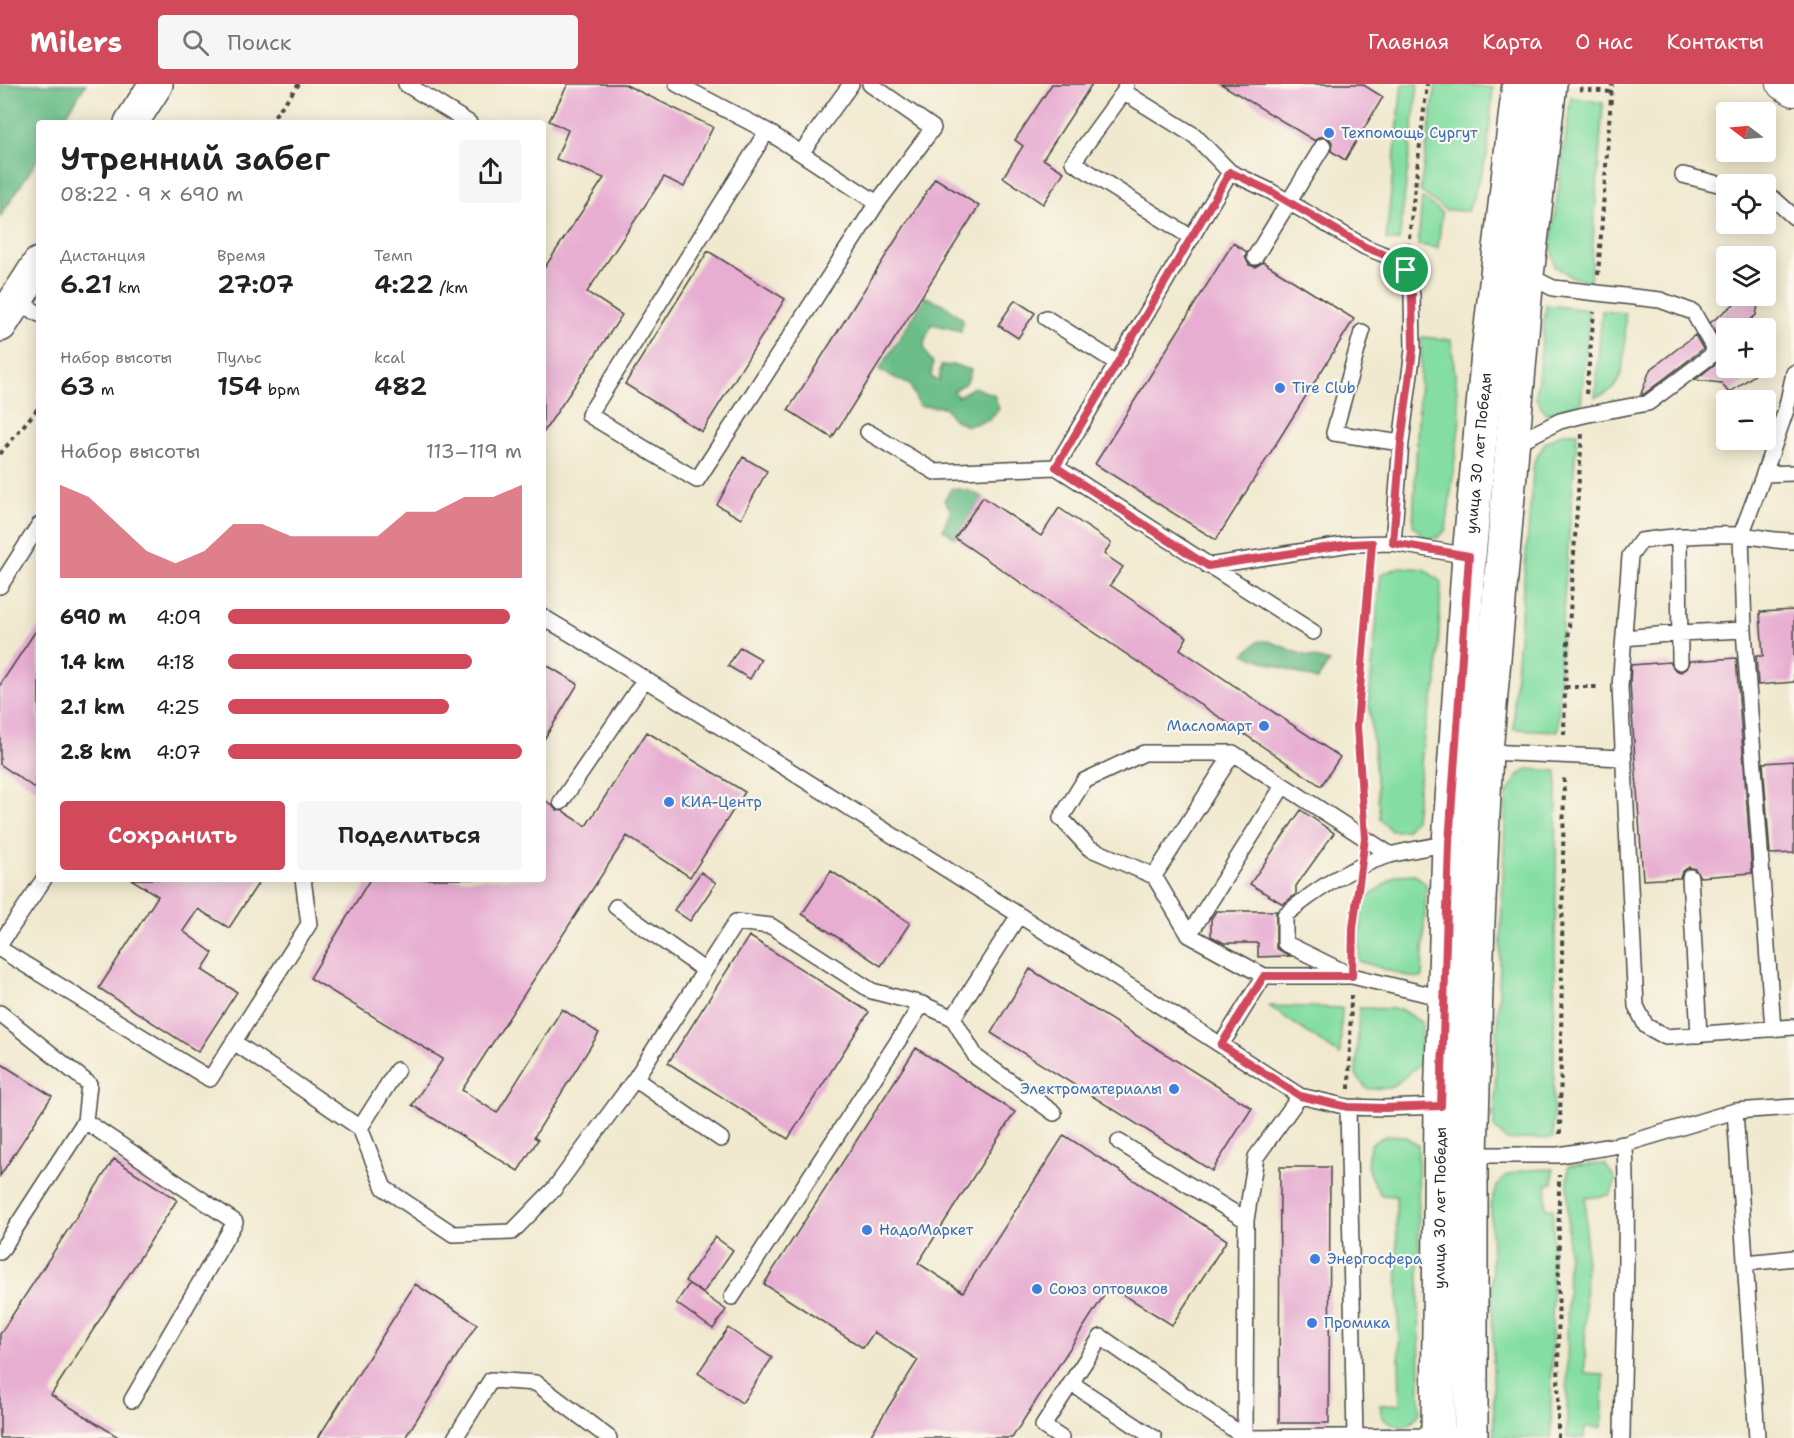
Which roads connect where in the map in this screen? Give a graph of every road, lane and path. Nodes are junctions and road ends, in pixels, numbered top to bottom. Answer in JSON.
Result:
{"nodes":[{"id":1,"x":156,"y":84,"type":"edge"},
{"id":2,"x":299,"y":84,"type":"edge"},
{"id":3,"x":406,"y":84,"type":"edge"},
{"id":4,"x":677,"y":84,"type":"edge"},
{"id":5,"x":851,"y":84,"type":"edge"},
{"id":6,"x":870,"y":84,"type":"edge"},
{"id":7,"x":1428,"y":84,"type":"edge"},
{"id":8,"x":1519,"y":84,"type":"edge"},
{"id":9,"x":1550,"y":84,"type":"edge"},
{"id":10,"x":1783,"y":84,"type":"edge"},
{"id":11,"x":1125,"y":88,"type":"edge"},
{"id":12,"x":705,"y":89,"type":"edge"},
{"id":13,"x":1794,"y":90,"type":"edge"},
{"id":14,"x":133,"y":120,"type":"edge"},
{"id":15,"x":271,"y":120,"type":"edge"},
{"id":16,"x":464,"y":120,"type":"edge"},
{"id":17,"x":767,"y":130,"type":"junction"},
{"id":18,"x":1323,"y":146,"type":"dead end"},
{"id":19,"x":801,"y":153,"type":"junction"},
{"id":20,"x":1230,"y":172,"type":"junction"},
{"id":21,"x":1683,"y":175,"type":"dead end"},
{"id":22,"x":1716,"y":183,"type":"edge"},
{"id":23,"x":1776,"y":201,"type":"edge"},
{"id":24,"x":877,"y":203,"type":"junction"},
{"id":25,"x":1288,"y":203,"type":"junction"},
{"id":26,"x":1794,"y":217,"type":"edge"},
{"id":27,"x":1192,"y":238,"type":"junction"},
{"id":28,"x":1255,"y":256,"type":"dead end"},
{"id":29,"x":1406,"y":270,"type":"junction"},
{"id":30,"x":36,"y":271,"type":"edge"},
{"id":31,"x":1527,"y":275,"type":"junction"},
{"id":32,"x":18,"y":313,"type":"edge"},
{"id":33,"x":1046,"y":318,"type":"dead end"},
{"id":34,"x":1362,"y":332,"type":"dead end"},
{"id":35,"x":1118,"y":363,"type":"junction"},
{"id":36,"x":1794,"y":373,"type":"edge"},
{"id":37,"x":1790,"y":409,"type":"edge"},
{"id":38,"x":36,"y":411,"type":"edge"},
{"id":39,"x":868,"y":432,"type":"dead end"},
{"id":40,"x":1401,"y":443,"type":"junction"},
{"id":41,"x":1512,"y":445,"type":"junction"},
{"id":42,"x":0,"y":454,"type":"edge"},
{"id":43,"x":1056,"y":467,"type":"junction"},
{"id":44,"x":1794,"y":473,"type":"edge"},
{"id":45,"x":1764,"y":474,"type":"junction"},
{"id":46,"x":36,"y":530,"type":"edge"},
{"id":47,"x":1679,"y":536,"type":"junction"},
{"id":48,"x":1741,"y":536,"type":"junction"},
{"id":49,"x":1794,"y":542,"type":"edge"},
{"id":50,"x":1372,"y":543,"type":"junction"},
{"id":51,"x":1393,"y":543,"type":"junction"},
{"id":52,"x":1469,"y":556,"type":"junction"},
{"id":53,"x":1208,"y":566,"type":"junction"},
{"id":54,"x":0,"y":586,"type":"edge"},
{"id":55,"x":546,"y":619,"type":"edge"},
{"id":56,"x":1744,"y":630,"type":"junction"},
{"id":57,"x":1313,"y":632,"type":"dead end"},
{"id":58,"x":1679,"y":633,"type":"junction"},
{"id":59,"x":1623,"y":638,"type":"junction"},
{"id":60,"x":1680,"y":662,"type":"dead end"},
{"id":61,"x":645,"y":679,"type":"junction"},
{"id":62,"x":1565,"y":687,"type":"dead end"},
{"id":63,"x":1620,"y":687,"type":"junction"},
{"id":64,"x":1486,"y":752,"type":"junction"},
{"id":65,"x":1233,"y":753,"type":"junction"},
{"id":66,"x":1623,"y":758,"type":"junction"},
{"id":67,"x":1283,"y":786,"type":"junction"},
{"id":68,"x":561,"y":802,"type":"dead end"},
{"id":69,"x":1365,"y":838,"type":"junction"},
{"id":70,"x":1449,"y":843,"type":"junction"},
{"id":71,"x":1390,"y":855,"type":"junction"},
{"id":72,"x":1361,"y":865,"type":"junction"},
{"id":73,"x":1154,"y":876,"type":"junction"},
{"id":74,"x":1690,"y":877,"type":"dead end"},
{"id":75,"x":42,"y":882,"type":"edge"},
{"id":76,"x":303,"y":882,"type":"edge"},
{"id":77,"x":616,"y":907,"type":"dead end"},
{"id":78,"x":1019,"y":915,"type":"junction"},
{"id":79,"x":1188,"y":935,"type":"junction"},
{"id":80,"x":0,"y":944,"type":"edge"},
{"id":81,"x":0,"y":949,"type":"edge"},
{"id":82,"x":704,"y":970,"type":"junction"},
{"id":83,"x":1264,"y":976,"type":"junction"},
{"id":84,"x":1352,"y":976,"type":"junction"},
{"id":85,"x":1443,"y":998,"type":"junction"},
{"id":86,"x":922,"y":1004,"type":"junction"},
{"id":87,"x":0,"y":1013,"type":"edge"},
{"id":88,"x":953,"y":1018,"type":"junction"},
{"id":89,"x":1794,"y":1027,"type":"edge"},
{"id":90,"x":1773,"y":1029,"type":"junction"},
{"id":91,"x":1699,"y":1035,"type":"junction"},
{"id":92,"x":234,"y":1042,"type":"junction"},
{"id":93,"x":1221,"y":1045,"type":"junction"},
{"id":94,"x":397,"y":1070,"type":"dead end"},
{"id":95,"x":634,"y":1079,"type":"junction"},
{"id":96,"x":1300,"y":1096,"type":"junction"},
{"id":97,"x":1441,"y":1106,"type":"junction"},
{"id":98,"x":1348,"y":1107,"type":"junction"},
{"id":99,"x":1794,"y":1107,"type":"edge"},
{"id":100,"x":1735,"y":1111,"type":"junction"},
{"id":101,"x":1054,"y":1113,"type":"dead end"},
{"id":102,"x":85,"y":1121,"type":"junction"},
{"id":103,"x":360,"y":1128,"type":"junction"},
{"id":104,"x":721,"y":1139,"type":"dead end"},
{"id":105,"x":1119,"y":1142,"type":"dead end"},
{"id":106,"x":1625,"y":1144,"type":"junction"},
{"id":107,"x":1471,"y":1155,"type":"junction"},
{"id":108,"x":1246,"y":1220,"type":"junction"},
{"id":109,"x":0,"y":1252,"type":"edge"},
{"id":110,"x":1794,"y":1258,"type":"edge"},
{"id":111,"x":1746,"y":1263,"type":"junction"},
{"id":112,"x":732,"y":1297,"type":"dead end"},
{"id":113,"x":1071,"y":1383,"type":"junction"},
{"id":114,"x":132,"y":1400,"type":"dead end"},
{"id":115,"x":1355,"y":1437,"type":"edge"},
{"id":116,"x":1438,"y":1437,"type":"edge"},
{"id":117,"x":455,"y":1438,"type":"edge"},
{"id":118,"x":609,"y":1438,"type":"edge"},
{"id":119,"x":1061,"y":1438,"type":"edge"},
{"id":120,"x":1154,"y":1438,"type":"edge"},
{"id":121,"x":1246,"y":1438,"type":"edge"},
{"id":122,"x":1471,"y":1438,"type":"edge"},
{"id":123,"x":1622,"y":1438,"type":"edge"},
{"id":124,"x":1757,"y":1438,"type":"edge"}],
"edges":[{"from":1,"to":14,"type":"main road"},
{"from":2,"to":15,"type":"path"},
{"from":3,"to":16,"type":"lane"},
{"from":4,"to":12,"type":"lane"},
{"from":5,"to":19,"type":"lane"},
{"from":6,"to":24,"type":"lane"},
{"from":7,"to":29,"type":"path"},
{"from":8,"to":52,"type":"main road","name":"улица 30 лет Победы"},
{"from":9,"to":31,"type":"main road","name":"улица 30 лет Победы"},
{"from":10,"to":13,"type":"street"},
{"from":11,"to":20,"type":"lane"},
{"from":11,"to":27,"type":"lane"},
{"from":12,"to":17,"type":"lane"},
{"from":17,"to":19,"type":"lane"},
{"from":17,"to":24,"type":"lane"},
{"from":18,"to":25,"type":"lane"},
{"from":19,"to":24,"type":"lane"},
{"from":20,"to":25,"type":"lane"},
{"from":20,"to":27,"type":"lane"},
{"from":21,"to":22,"type":"lane"},
{"from":23,"to":26,"type":"lane"},
{"from":25,"to":28,"type":"lane"},
{"from":25,"to":29,"type":"lane"},
{"from":27,"to":35,"type":"lane"},
{"from":29,"to":40,"type":"lane"},
{"from":30,"to":32,"type":"main road"},
{"from":31,"to":41,"type":"main road","name":"улица 30 лет Победы"},
{"from":31,"to":41,"type":"lane"},
{"from":33,"to":35,"type":"lane"},
{"from":34,"to":40,"type":"lane"},
{"from":35,"to":43,"type":"lane"},
{"from":36,"to":37,"type":"lane"},
{"from":37,"to":45,"type":"lane"},
{"from":38,"to":42,"type":"path"},
{"from":39,"to":43,"type":"lane"},
{"from":40,"to":51,"type":"lane"},
{"from":41,"to":64,"type":"main road","name":"улица 30 лет Победы"},
{"from":43,"to":53,"type":"lane"},
{"from":44,"to":45,"type":"lane"},
{"from":45,"to":48,"type":"lane"},
{"from":46,"to":54,"type":"lane"},
{"from":47,"to":48,"type":"lane"},
{"from":47,"to":58,"type":"lane"},
{"from":47,"to":59,"type":"lane"},
{"from":48,"to":49,"type":"lane"},
{"from":48,"to":56,"type":"lane"},
{"from":50,"to":51,"type":"lane"},
{"from":50,"to":53,"type":"lane"},
{"from":50,"to":69,"type":"path"},
{"from":51,"to":52,"type":"lane"},
{"from":52,"to":70,"type":"main road","name":"улица 30 лет Победы"},
{"from":53,"to":57,"type":"lane"},
{"from":55,"to":61,"type":"lane"},
{"from":56,"to":58,"type":"lane"},
{"from":56,"to":90,"type":"lane"},
{"from":58,"to":59,"type":"lane"},
{"from":58,"to":60,"type":"lane"},
{"from":59,"to":63,"type":"lane"},
{"from":61,"to":68,"type":"lane"},
{"from":61,"to":78,"type":"lane"},
{"from":62,"to":63,"type":"path"},
{"from":63,"to":66,"type":"lane"},
{"from":64,"to":66,"type":"lane"},
{"from":64,"to":107,"type":"main road","name":"улица 30 лет Победы"},
{"from":65,"to":67,"type":"lane"},
{"from":65,"to":73,"type":"lane"},
{"from":65,"to":73,"type":"lane"},
{"from":66,"to":91,"type":"lane"},
{"from":67,"to":69,"type":"lane"},
{"from":67,"to":79,"type":"lane"},
{"from":69,"to":71,"type":"lane"},
{"from":70,"to":71,"type":"lane"},
{"from":70,"to":85,"type":"main road","name":"улица 30 лет Победы"},
{"from":71,"to":72,"type":"lane"},
{"from":72,"to":84,"type":"path"},
{"from":72,"to":84,"type":"lane"},
{"from":73,"to":79,"type":"lane"},
{"from":74,"to":91,"type":"lane"},
{"from":75,"to":80,"type":"lane"},
{"from":76,"to":92,"type":"lane"},
{"from":77,"to":82,"type":"lane"},
{"from":78,"to":88,"type":"lane"},
{"from":78,"to":93,"type":"lane"},
{"from":79,"to":83,"type":"lane"},
{"from":81,"to":92,"type":"lane"},
{"from":82,"to":86,"type":"lane"},
{"from":82,"to":95,"type":"lane"},
{"from":83,"to":84,"type":"lane"},
{"from":83,"to":93,"type":"lane"},
{"from":84,"to":85,"type":"lane"},
{"from":84,"to":98,"type":"path"},
{"from":85,"to":97,"type":"main road","name":"улица 30 лет Победы"},
{"from":86,"to":88,"type":"lane"},
{"from":86,"to":112,"type":"lane"},
{"from":87,"to":102,"type":"lane"},
{"from":88,"to":101,"type":"lane"},
{"from":89,"to":90,"type":"lane"},
{"from":90,"to":91,"type":"lane"},
{"from":92,"to":103,"type":"lane"},
{"from":93,"to":96,"type":"lane"},
{"from":94,"to":103,"type":"lane"},
{"from":95,"to":103,"type":"lane"},
{"from":95,"to":104,"type":"lane"},
{"from":96,"to":98,"type":"lane"},
{"from":96,"to":108,"type":"lane"},
{"from":97,"to":98,"type":"lane"},
{"from":97,"to":116,"type":"main road","name":"улица 30 лет Победы"},
{"from":98,"to":115,"type":"lane"},
{"from":99,"to":100,"type":"lane"},
{"from":100,"to":106,"type":"lane"},
{"from":100,"to":111,"type":"lane"},
{"from":102,"to":109,"type":"lane"},
{"from":102,"to":114,"type":"lane"},
{"from":105,"to":108,"type":"lane"},
{"from":106,"to":107,"type":"lane"},
{"from":106,"to":123,"type":"lane"},
{"from":107,"to":122,"type":"main road","name":"улица 30 лет Победы"},
{"from":108,"to":121,"type":"lane"},
{"from":110,"to":111,"type":"lane"},
{"from":111,"to":124,"type":"lane"},
{"from":113,"to":119,"type":"lane"},
{"from":113,"to":120,"type":"lane"},
{"from":113,"to":121,"type":"lane"},
{"from":115,"to":116,"type":"lane"},
{"from":115,"to":121,"type":"lane"},
{"from":117,"to":118,"type":"lane"}]}
